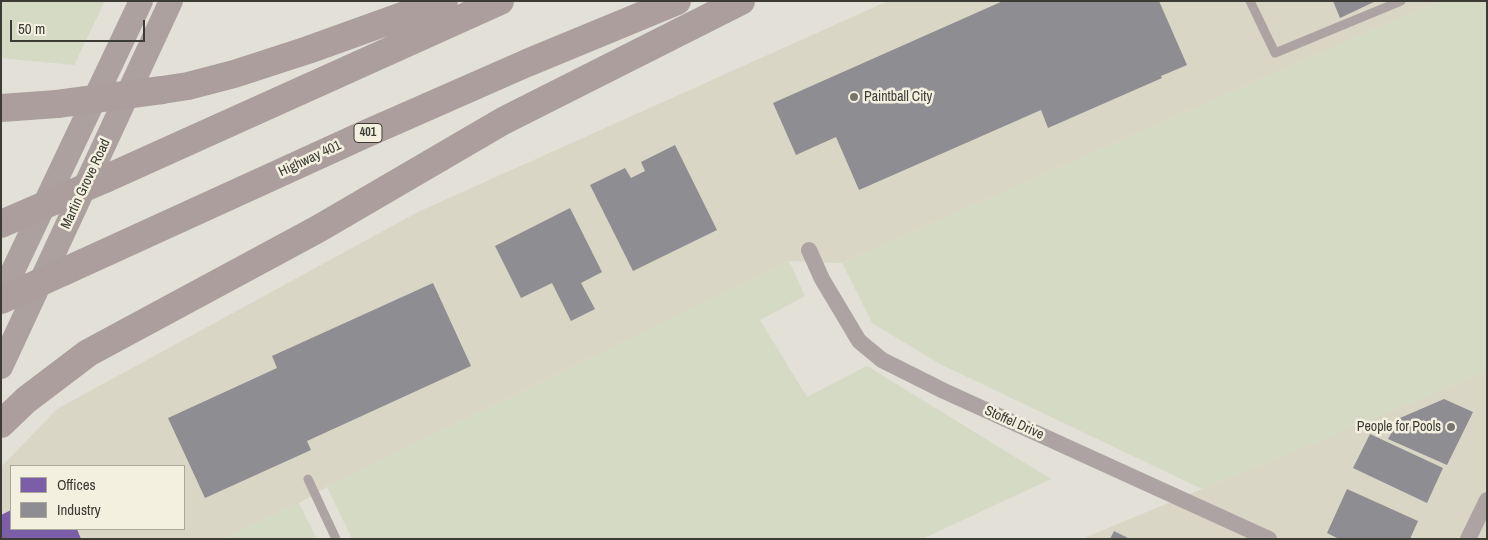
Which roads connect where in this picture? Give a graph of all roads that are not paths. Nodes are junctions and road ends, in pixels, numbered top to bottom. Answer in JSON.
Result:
{"nodes":[{"id":1,"x":141,"y":1,"type":"edge"},
{"id":2,"x":171,"y":1,"type":"edge"},
{"id":3,"x":444,"y":1,"type":"edge"},
{"id":4,"x":500,"y":1,"type":"edge"},
{"id":5,"x":677,"y":1,"type":"edge"},
{"id":6,"x":741,"y":1,"type":"edge"},
{"id":7,"x":1250,"y":1,"type":"edge"},
{"id":8,"x":1401,"y":1,"type":"edge"},
{"id":9,"x":1,"y":108,"type":"edge"},
{"id":10,"x":1,"y":224,"type":"edge"},
{"id":11,"x":809,"y":250,"type":"dead end"},
{"id":12,"x":1,"y":298,"type":"edge"},
{"id":13,"x":1,"y":367,"type":"edge"},
{"id":14,"x":1,"y":424,"type":"edge"},
{"id":15,"x":308,"y":479,"type":"dead end"},
{"id":16,"x":1487,"y":500,"type":"edge"},
{"id":17,"x":1241,"y":533,"type":"edge"},
{"id":18,"x":336,"y":539,"type":"edge"},
{"id":19,"x":1268,"y":539,"type":"edge"},
{"id":20,"x":1468,"y":539,"type":"edge"}],
"edges":[{"from":1,"to":12,"type":"main road","name":"Martin Grove Road"},
{"from":2,"to":13,"type":"main road","name":"Martin Grove Road"},
{"from":3,"to":9,"type":"highway","bridge":true},
{"from":4,"to":10,"type":"highway","bridge":true},
{"from":5,"to":12,"type":"highway","name":"Highway 401","number":"401","bridge":true},
{"from":6,"to":14,"type":"highway"},
{"from":7,"to":8,"type":"lane"},
{"from":11,"to":17,"type":"street","name":"Stoffel Drive"},
{"from":15,"to":18,"type":"lane"},
{"from":16,"to":20,"type":"street"},
{"from":17,"to":19,"type":"street","name":"Stoffel Drive"}]}
